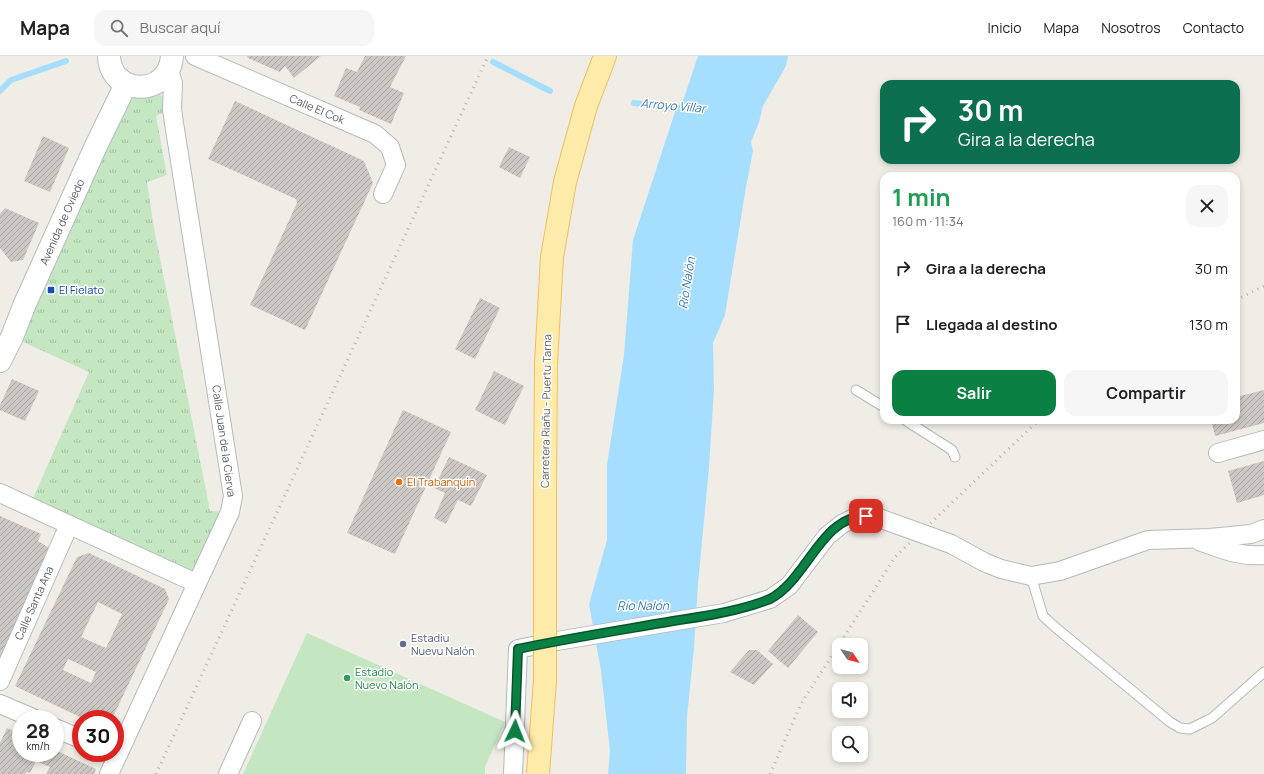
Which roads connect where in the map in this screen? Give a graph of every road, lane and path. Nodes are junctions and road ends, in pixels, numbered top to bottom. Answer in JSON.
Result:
{"nodes":[{"id":1,"x":110,"y":56,"type":"edge"},
{"id":2,"x":195,"y":56,"type":"edge"},
{"id":3,"x":605,"y":56,"type":"edge"},
{"id":4,"x":171,"y":63,"type":"edge"},
{"id":5,"x":126,"y":84,"type":"junction"},
{"id":6,"x":151,"y":86,"type":"junction"},
{"id":7,"x":172,"y":109,"type":"junction"},
{"id":8,"x":383,"y":194,"type":"dead end"},
{"id":9,"x":0,"y":362,"type":"edge"},
{"id":10,"x":856,"y":390,"type":"dead end"},
{"id":11,"x":880,"y":405,"type":"edge"},
{"id":12,"x":911,"y":424,"type":"edge"},
{"id":13,"x":1264,"y":440,"type":"edge"},
{"id":14,"x":1218,"y":453,"type":"dead end"},
{"id":15,"x":955,"y":457,"type":"dead end"},
{"id":16,"x":0,"y":493,"type":"edge"},
{"id":17,"x":69,"y":525,"type":"junction"},
{"id":18,"x":1264,"y":529,"type":"edge"},
{"id":19,"x":1192,"y":539,"type":"junction"},
{"id":20,"x":1264,"y":555,"type":"edge"},
{"id":21,"x":1031,"y":576,"type":"junction"},
{"id":22,"x":196,"y":583,"type":"junction"},
{"id":23,"x":1264,"y":672,"type":"edge"},
{"id":24,"x":0,"y":681,"type":"edge"},
{"id":25,"x":0,"y":704,"type":"edge"},
{"id":26,"x":14,"y":710,"type":"edge"},
{"id":27,"x":252,"y":721,"type":"dead end"},
{"id":28,"x":124,"y":737,"type":"edge"},
{"id":29,"x":113,"y":762,"type":"edge"},
{"id":30,"x":109,"y":774,"type":"edge"},
{"id":31,"x":228,"y":774,"type":"edge"},
{"id":32,"x":513,"y":774,"type":"edge"},
{"id":33,"x":538,"y":774,"type":"edge"}],
"edges":[{"from":1,"to":5,"type":"street"},
{"from":2,"to":8,"type":"street","name":"Calle El Cok"},
{"from":3,"to":33,"type":"main road","name":"Carretera Riañu - Puertu Tarna","bridge":true},
{"from":4,"to":6,"type":"street"},
{"from":4,"to":7,"type":"street","name":"Calle Juan de la Cierva"},
{"from":5,"to":6,"type":"street"},
{"from":5,"to":9,"type":"street","name":"Avenida de Oviedo"},
{"from":6,"to":7,"type":"street"},
{"from":7,"to":22,"type":"street","name":"Calle Juan de la Cierva"},
{"from":10,"to":11,"type":"lane"},
{"from":12,"to":15,"type":"lane"},
{"from":13,"to":14,"type":"street"},
{"from":16,"to":17,"type":"street"},
{"from":17,"to":22,"type":"street"},
{"from":17,"to":24,"type":"street","name":"Calle Santa Ana"},
{"from":18,"to":19,"type":"street"},
{"from":19,"to":20,"type":"street"},
{"from":19,"to":21,"type":"street"},
{"from":21,"to":23,"type":"lane"},
{"from":21,"to":32,"type":"street","bridge":true},
{"from":22,"to":28,"type":"street","name":"Calle Juan de la Cierva"},
{"from":25,"to":26,"type":"street"},
{"from":27,"to":31,"type":"street"},
{"from":29,"to":30,"type":"street","name":"Calle Juan de la Cierva"}]}
